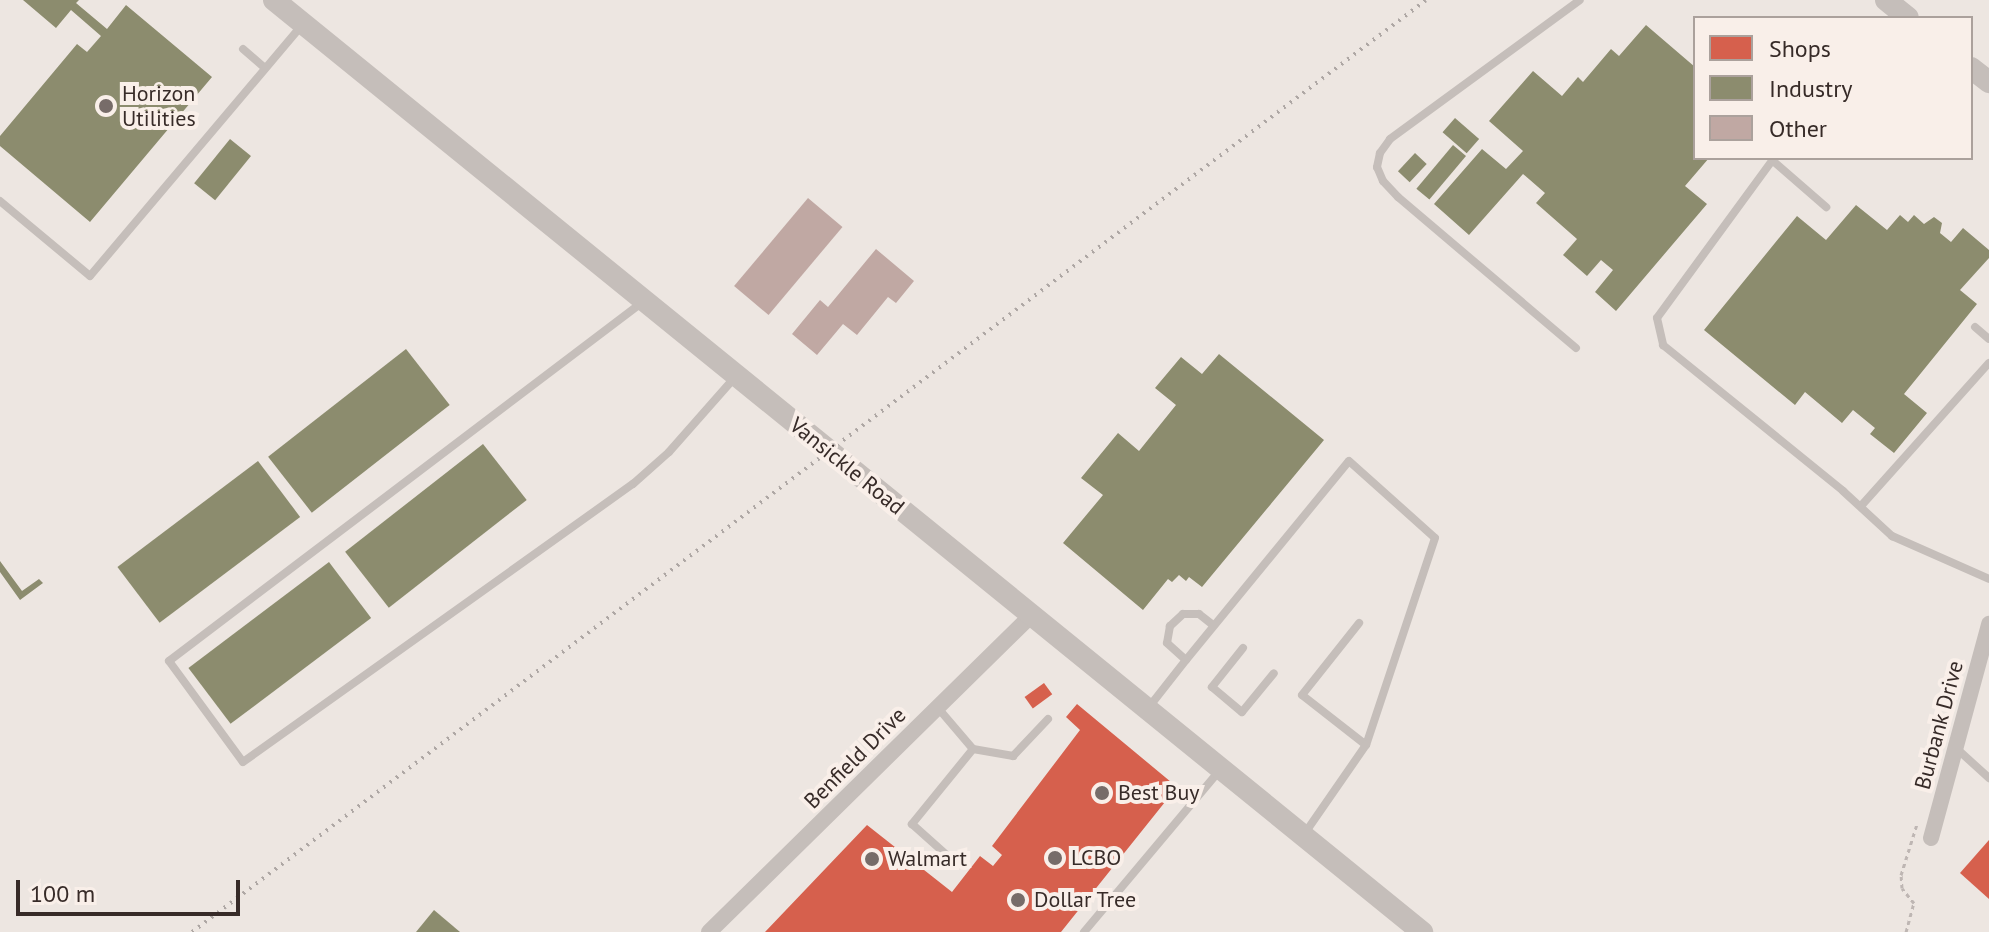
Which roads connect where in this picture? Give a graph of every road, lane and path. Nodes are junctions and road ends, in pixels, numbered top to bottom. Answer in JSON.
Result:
{"nodes":[{"id":1,"x":274,"y":0,"type":"edge"},
{"id":2,"x":1580,"y":0,"type":"edge"},
{"id":3,"x":303,"y":24,"type":"junction"},
{"id":4,"x":243,"y":49,"type":"dead end"},
{"id":5,"x":265,"y":68,"type":"junction"},
{"id":6,"x":1973,"y":70,"type":"edge"},
{"id":7,"x":1989,"y":82,"type":"edge"},
{"id":8,"x":1772,"y":160,"type":"edge"},
{"id":9,"x":1774,"y":160,"type":"edge"},
{"id":10,"x":0,"y":201,"type":"edge"},
{"id":11,"x":1826,"y":207,"type":"dead end"},
{"id":12,"x":644,"y":301,"type":"junction"},
{"id":13,"x":1975,"y":327,"type":"dead end"},
{"id":14,"x":1989,"y":339,"type":"edge"},
{"id":15,"x":1576,"y":348,"type":"dead end"},
{"id":16,"x":1989,"y":363,"type":"edge"},
{"id":17,"x":736,"y":376,"type":"junction"},
{"id":18,"x":1861,"y":506,"type":"junction"},
{"id":19,"x":1989,"y":579,"type":"edge"},
{"id":20,"x":1032,"y":615,"type":"junction"},
{"id":21,"x":1359,"y":623,"type":"dead end"},
{"id":22,"x":1989,"y":624,"type":"edge"},
{"id":23,"x":1213,"y":625,"type":"junction"},
{"id":24,"x":1243,"y":648,"type":"dead end"},
{"id":25,"x":1186,"y":660,"type":"junction"},
{"id":26,"x":1274,"y":673,"type":"dead end"},
{"id":27,"x":937,"y":707,"type":"junction"},
{"id":28,"x":1149,"y":708,"type":"junction"},
{"id":29,"x":1048,"y":719,"type":"dead end"},
{"id":30,"x":1366,"y":745,"type":"junction"},
{"id":31,"x":1956,"y":747,"type":"junction"},
{"id":32,"x":973,"y":749,"type":"junction"},
{"id":33,"x":1222,"y":768,"type":"junction"},
{"id":34,"x":1989,"y":778,"type":"edge"},
{"id":35,"x":1917,"y":824,"type":"dead end"},
{"id":36,"x":1304,"y":836,"type":"junction"},
{"id":37,"x":1931,"y":838,"type":"dead end"},
{"id":38,"x":950,"y":858,"type":"dead end"},
{"id":39,"x":709,"y":932,"type":"edge"},
{"id":40,"x":1084,"y":932,"type":"edge"},
{"id":41,"x":1422,"y":932,"type":"edge"},
{"id":42,"x":1906,"y":932,"type":"edge"}],
"edges":[{"from":1,"to":3,"type":"street","name":"Vansickle Road"},
{"from":2,"to":15,"type":"lane"},
{"from":3,"to":5,"type":"lane"},
{"from":3,"to":12,"type":"street","name":"Vansickle Road"},
{"from":4,"to":5,"type":"lane"},
{"from":5,"to":10,"type":"lane"},
{"from":6,"to":7,"type":"street"},
{"from":8,"to":18,"type":"lane"},
{"from":9,"to":11,"type":"lane"},
{"from":12,"to":17,"type":"street","name":"Vansickle Road"},
{"from":12,"to":17,"type":"lane"},
{"from":13,"to":14,"type":"lane"},
{"from":16,"to":18,"type":"lane"},
{"from":17,"to":20,"type":"street","name":"Vansickle Road"},
{"from":18,"to":19,"type":"lane"},
{"from":20,"to":27,"type":"street","name":"Benfield Drive"},
{"from":20,"to":28,"type":"street","name":"Vansickle Road"},
{"from":21,"to":30,"type":"lane"},
{"from":22,"to":31,"type":"street","name":"Burbank Drive"},
{"from":23,"to":25,"type":"lane"},
{"from":23,"to":25,"type":"lane"},
{"from":23,"to":30,"type":"lane"},
{"from":24,"to":26,"type":"lane"},
{"from":25,"to":28,"type":"lane"},
{"from":27,"to":32,"type":"lane"},
{"from":27,"to":39,"type":"street","name":"Benfield Drive"},
{"from":28,"to":33,"type":"street","name":"Vansickle Road"},
{"from":29,"to":32,"type":"lane"},
{"from":30,"to":36,"type":"lane"},
{"from":31,"to":34,"type":"lane"},
{"from":31,"to":37,"type":"street","name":"Burbank Drive"},
{"from":32,"to":38,"type":"lane"},
{"from":33,"to":36,"type":"street","name":"Vansickle Road"},
{"from":33,"to":40,"type":"lane"},
{"from":35,"to":42,"type":"path"},
{"from":36,"to":41,"type":"street","name":"Vansickle Road"}]}
